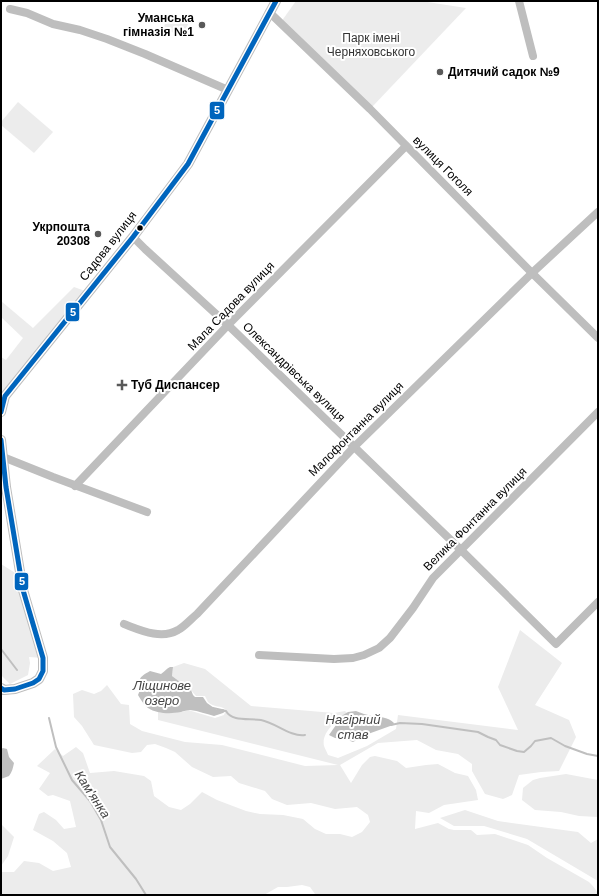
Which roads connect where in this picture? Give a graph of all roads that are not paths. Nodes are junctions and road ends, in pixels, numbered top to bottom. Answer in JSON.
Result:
{"nodes":[{"id":1,"x":276,"y":1,"type":"edge"},
{"id":2,"x":519,"y":1,"type":"edge"},
{"id":3,"x":10,"y":8,"type":"dead end"},
{"id":4,"x":269,"y":12,"type":"junction"},
{"id":5,"x":532,"y":56,"type":"dead end"},
{"id":6,"x":228,"y":90,"type":"junction"},
{"id":7,"x":406,"y":146,"type":"junction"},
{"id":8,"x":598,"y":212,"type":"edge"},
{"id":9,"x":133,"y":237,"type":"junction"},
{"id":10,"x":532,"y":273,"type":"junction"},
{"id":11,"x":228,"y":325,"type":"junction"},
{"id":12,"x":598,"y":338,"type":"edge"},
{"id":13,"x":1,"y":412,"type":"edge"},
{"id":14,"x":598,"y":412,"type":"edge"},
{"id":15,"x":1,"y":440,"type":"edge"},
{"id":16,"x":354,"y":447,"type":"junction"},
{"id":17,"x":3,"y":457,"type":"junction"},
{"id":18,"x":75,"y":486,"type":"junction"},
{"id":19,"x":147,"y":512,"type":"dead end"},
{"id":20,"x":461,"y":550,"type":"junction"},
{"id":21,"x":598,"y":602,"type":"edge"},
{"id":22,"x":124,"y":624,"type":"dead end"},
{"id":23,"x":259,"y":655,"type":"dead end"},
{"id":24,"x":1,"y":688,"type":"edge"}],
"edges":[{"from":1,"to":4,"type":"street","name":"Садова вулиця"},
{"from":2,"to":5,"type":"street"},
{"from":3,"to":6,"type":"street"},
{"from":4,"to":6,"type":"street","name":"Садова вулиця"},
{"from":4,"to":7,"type":"street","name":"вулиця Гоголя"},
{"from":6,"to":9,"type":"street","name":"Садова вулиця"},
{"from":7,"to":10,"type":"street","name":"вулиця Гоголя"},
{"from":7,"to":11,"type":"street","name":"Мала Садова вулиця"},
{"from":8,"to":10,"type":"street","name":"Малофонтанна вулиця"},
{"from":9,"to":11,"type":"street","name":"Олександрівська вулиця"},
{"from":9,"to":13,"type":"street","name":"Садова вулиця"},
{"from":10,"to":12,"type":"street","name":"вулиця Гоголя"},
{"from":10,"to":16,"type":"street","name":"Малофонтанна вулиця"},
{"from":11,"to":16,"type":"street","name":"Олександрівська вулиця"},
{"from":11,"to":18,"type":"street","name":"Мала Садова вулиця"},
{"from":14,"to":20,"type":"street","name":"Велика Фонтанна вулиця"},
{"from":15,"to":17,"type":"street"},
{"from":16,"to":20,"type":"street","name":"Олександрівська вулиця"},
{"from":16,"to":22,"type":"street","name":"Малофонтанна вулиця"},
{"from":17,"to":18,"type":"street"},
{"from":17,"to":24,"type":"street"},
{"from":18,"to":19,"type":"street"},
{"from":20,"to":21,"type":"street","name":"Олександрівська вулиця"},
{"from":20,"to":23,"type":"street","name":"Велика Фонтанна вулиця"}]}
